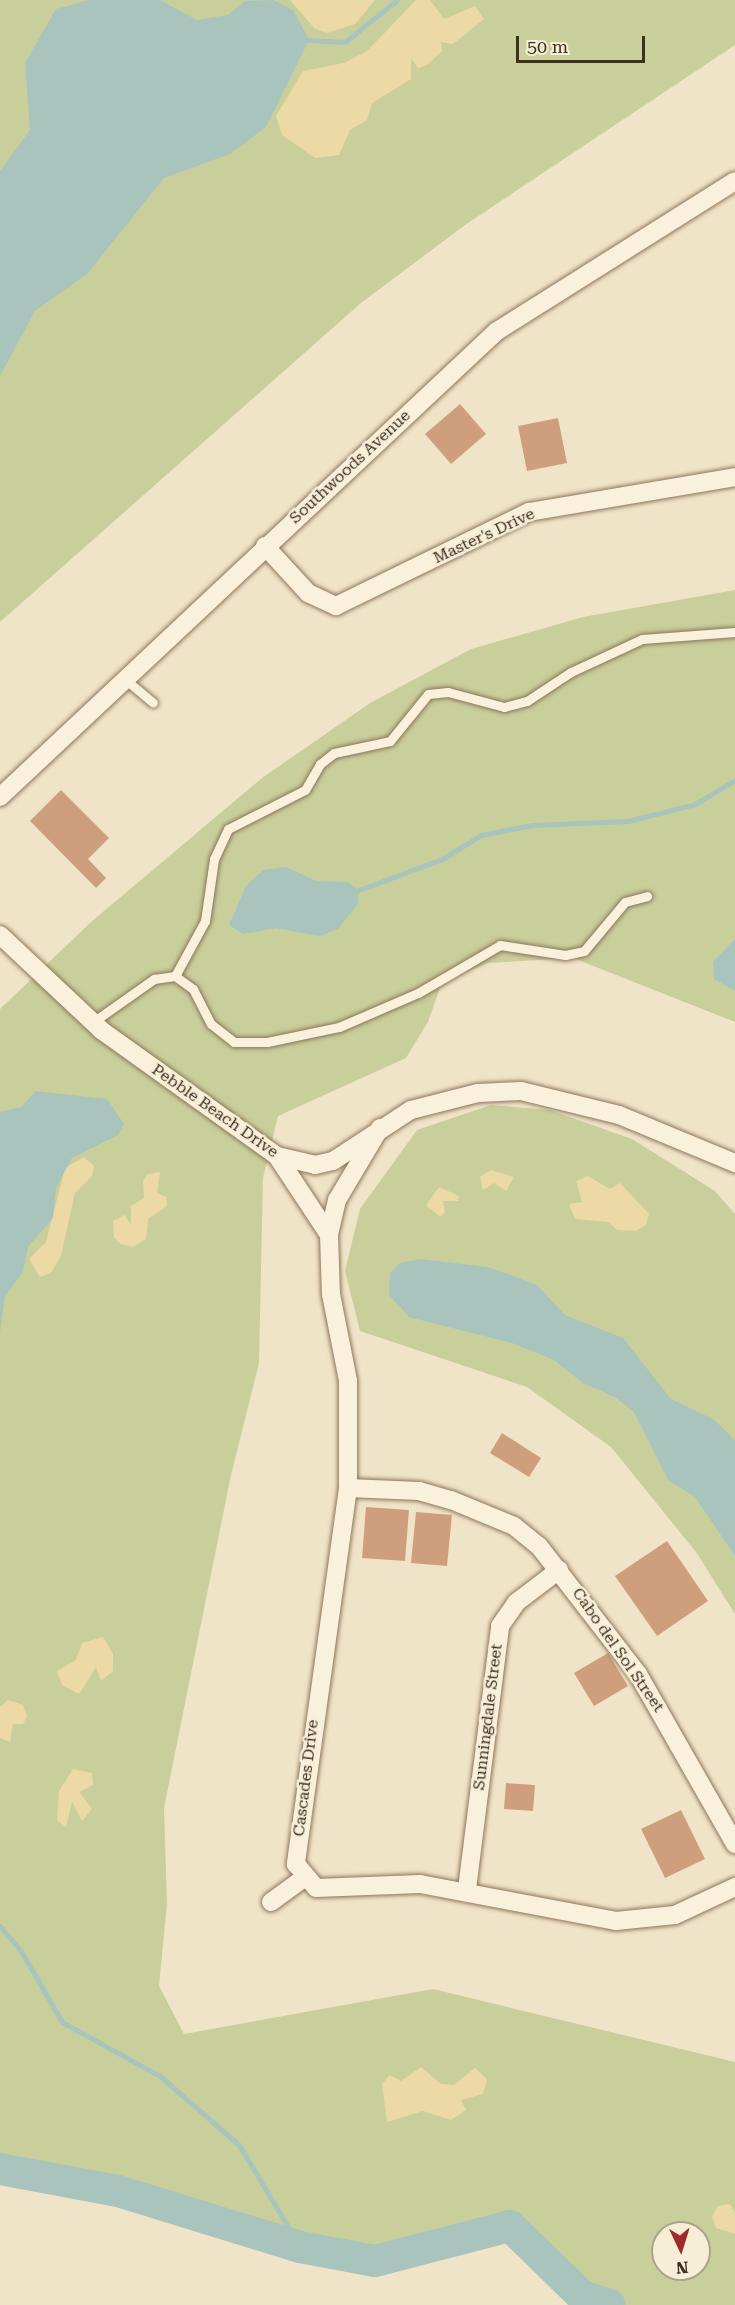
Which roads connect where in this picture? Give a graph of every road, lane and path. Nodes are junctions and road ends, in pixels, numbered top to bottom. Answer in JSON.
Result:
{"nodes":[{"id":1,"x":735,"y":182,"type":"edge"},
{"id":2,"x":735,"y":477,"type":"edge"},
{"id":3,"x":265,"y":546,"type":"junction"},
{"id":4,"x":735,"y":632,"type":"edge"},
{"id":5,"x":126,"y":680,"type":"junction"},
{"id":6,"x":153,"y":703,"type":"dead end"},
{"id":7,"x":0,"y":797,"type":"edge"},
{"id":8,"x":647,"y":896,"type":"dead end"},
{"id":9,"x":0,"y":936,"type":"edge"},
{"id":10,"x":175,"y":976,"type":"junction"},
{"id":11,"x":93,"y":1022,"type":"junction"},
{"id":12,"x":380,"y":1128,"type":"junction"},
{"id":13,"x":277,"y":1156,"type":"junction"},
{"id":14,"x":735,"y":1163,"type":"edge"},
{"id":15,"x":329,"y":1235,"type":"junction"},
{"id":16,"x":348,"y":1488,"type":"junction"},
{"id":17,"x":559,"y":1570,"type":"junction"},
{"id":18,"x":735,"y":1844,"type":"edge"},
{"id":19,"x":303,"y":1879,"type":"junction"},
{"id":20,"x":735,"y":1887,"type":"edge"},
{"id":21,"x":467,"y":1889,"type":"junction"},
{"id":22,"x":272,"y":1902,"type":"dead end"}],
"edges":[{"from":1,"to":3,"type":"street","name":"Southwoods Avenue"},
{"from":2,"to":3,"type":"street","name":"Master's Drive"},
{"from":3,"to":5,"type":"street","name":"Southwoods Avenue"},
{"from":4,"to":10,"type":"lane"},
{"from":5,"to":6,"type":"lane"},
{"from":5,"to":7,"type":"street","name":"Southwoods Avenue"},
{"from":8,"to":10,"type":"lane"},
{"from":9,"to":11,"type":"street","name":"Pebble Beach Drive"},
{"from":10,"to":11,"type":"lane"},
{"from":11,"to":13,"type":"street","name":"Pebble Beach Drive"},
{"from":12,"to":13,"type":"street","name":"Pebble Beach Drive"},
{"from":12,"to":14,"type":"street","name":"Pebble Beach Drive"},
{"from":12,"to":15,"type":"street","name":"Cascades Drive"},
{"from":13,"to":15,"type":"street"},
{"from":15,"to":16,"type":"street","name":"Cascades Drive"},
{"from":16,"to":17,"type":"street","name":"Cabo del Sol Street"},
{"from":16,"to":19,"type":"street","name":"Cascades Drive"},
{"from":17,"to":18,"type":"street","name":"Cabo del Sol Street"},
{"from":17,"to":21,"type":"street","name":"Sunningdale Street"},
{"from":19,"to":21,"type":"street"},
{"from":19,"to":22,"type":"street"},
{"from":20,"to":21,"type":"street"}]}
